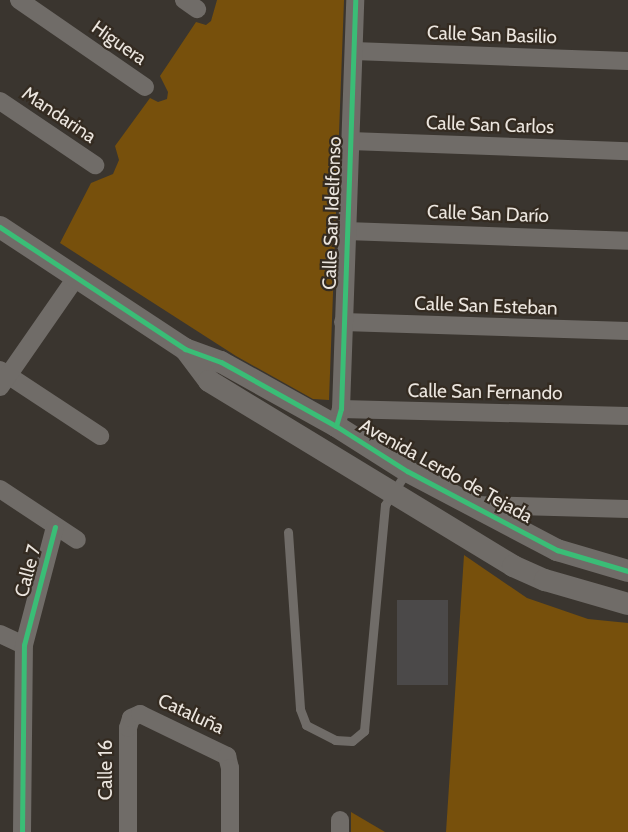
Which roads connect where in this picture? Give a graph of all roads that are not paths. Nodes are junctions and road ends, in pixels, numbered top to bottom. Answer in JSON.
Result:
{"nodes":[{"id":1,"x":19,"y":0,"type":"edge"},
{"id":2,"x":355,"y":0,"type":"edge"},
{"id":3,"x":354,"y":52,"type":"junction"},
{"id":4,"x":628,"y":61,"type":"edge"},
{"id":5,"x":145,"y":87,"type":"dead end"},
{"id":6,"x":0,"y":100,"type":"edge"},
{"id":7,"x":350,"y":141,"type":"junction"},
{"id":8,"x":628,"y":151,"type":"edge"},
{"id":9,"x":95,"y":165,"type":"dead end"},
{"id":10,"x":0,"y":227,"type":"edge"},
{"id":11,"x":346,"y":231,"type":"junction"},
{"id":12,"x":628,"y":240,"type":"edge"},
{"id":13,"x":75,"y":279,"type":"junction"},
{"id":14,"x":343,"y":322,"type":"junction"},
{"id":15,"x":628,"y":331,"type":"edge"},
{"id":16,"x":185,"y":350,"type":"junction"},
{"id":17,"x":3,"y":377,"type":"edge"},
{"id":18,"x":628,"y":416,"type":"edge"},
{"id":19,"x":338,"y":418,"type":"junction"},
{"id":20,"x":100,"y":436,"type":"dead end"},
{"id":21,"x":407,"y":472,"type":"junction"},
{"id":22,"x":0,"y":489,"type":"edge"},
{"id":23,"x":394,"y":491,"type":"junction"},
{"id":24,"x":474,"y":505,"type":"junction"},
{"id":25,"x":628,"y":509,"type":"edge"},
{"id":26,"x":55,"y":527,"type":"junction"},
{"id":27,"x":288,"y":532,"type":"dead end"},
{"id":28,"x":77,"y":540,"type":"dead end"},
{"id":29,"x":628,"y":571,"type":"edge"},
{"id":30,"x":628,"y":604,"type":"edge"},
{"id":31,"x":0,"y":634,"type":"edge"},
{"id":32,"x":24,"y":645,"type":"junction"},
{"id":33,"x":140,"y":714,"type":"joint"},
{"id":34,"x":22,"y":832,"type":"edge"},
{"id":35,"x":128,"y":832,"type":"edge"},
{"id":36,"x":230,"y":832,"type":"edge"}],
"edges":[{"from":1,"to":5,"type":"street","name":"Higuera"},
{"from":2,"to":3,"type":"street","name":"Calle San Idelfonso"},
{"from":3,"to":4,"type":"street","name":"Calle San Basilio"},
{"from":3,"to":7,"type":"street","name":"Calle San Idelfonso"},
{"from":6,"to":9,"type":"street","name":"Mandarina"},
{"from":7,"to":8,"type":"street","name":"Calle San Carlos"},
{"from":7,"to":11,"type":"street","name":"Calle San Idelfonso"},
{"from":10,"to":13,"type":"street","name":"Avenida Lerdo de Tejada"},
{"from":11,"to":12,"type":"street","name":"Calle San Darío"},
{"from":11,"to":14,"type":"street","name":"Calle San Idelfonso"},
{"from":13,"to":16,"type":"street","name":"Avenida Lerdo de Tejada"},
{"from":13,"to":17,"type":"street"},
{"from":14,"to":15,"type":"street","name":"Calle San Esteban"},
{"from":14,"to":19,"type":"street","name":"Calle San Idelfonso"},
{"from":16,"to":19,"type":"street","name":"Avenida Lerdo de Tejada"},
{"from":16,"to":23,"type":"street","name":"Avenida Lerdo de Tejada"},
{"from":17,"to":20,"type":"street"},
{"from":18,"to":19,"type":"street","name":"Calle San Fernando"},
{"from":19,"to":21,"type":"street","name":"Avenida Lerdo de Tejada"},
{"from":21,"to":23,"type":"lane"},
{"from":21,"to":24,"type":"street","name":"Avenida Lerdo de Tejada"},
{"from":22,"to":26,"type":"street"},
{"from":23,"to":27,"type":"lane"},
{"from":23,"to":30,"type":"street","name":"Avenida Lerdo de Tejada"},
{"from":24,"to":25,"type":"street"},
{"from":24,"to":29,"type":"street","name":"Avenida Lerdo de Tejada"},
{"from":26,"to":28,"type":"street"},
{"from":26,"to":32,"type":"street","name":"Calle 7"},
{"from":31,"to":32,"type":"street"},
{"from":32,"to":34,"type":"street","name":"Calle 7"},
{"from":33,"to":35,"type":"street","name":"Calle 16"},
{"from":33,"to":36,"type":"street","name":"Cataluña"}]}
